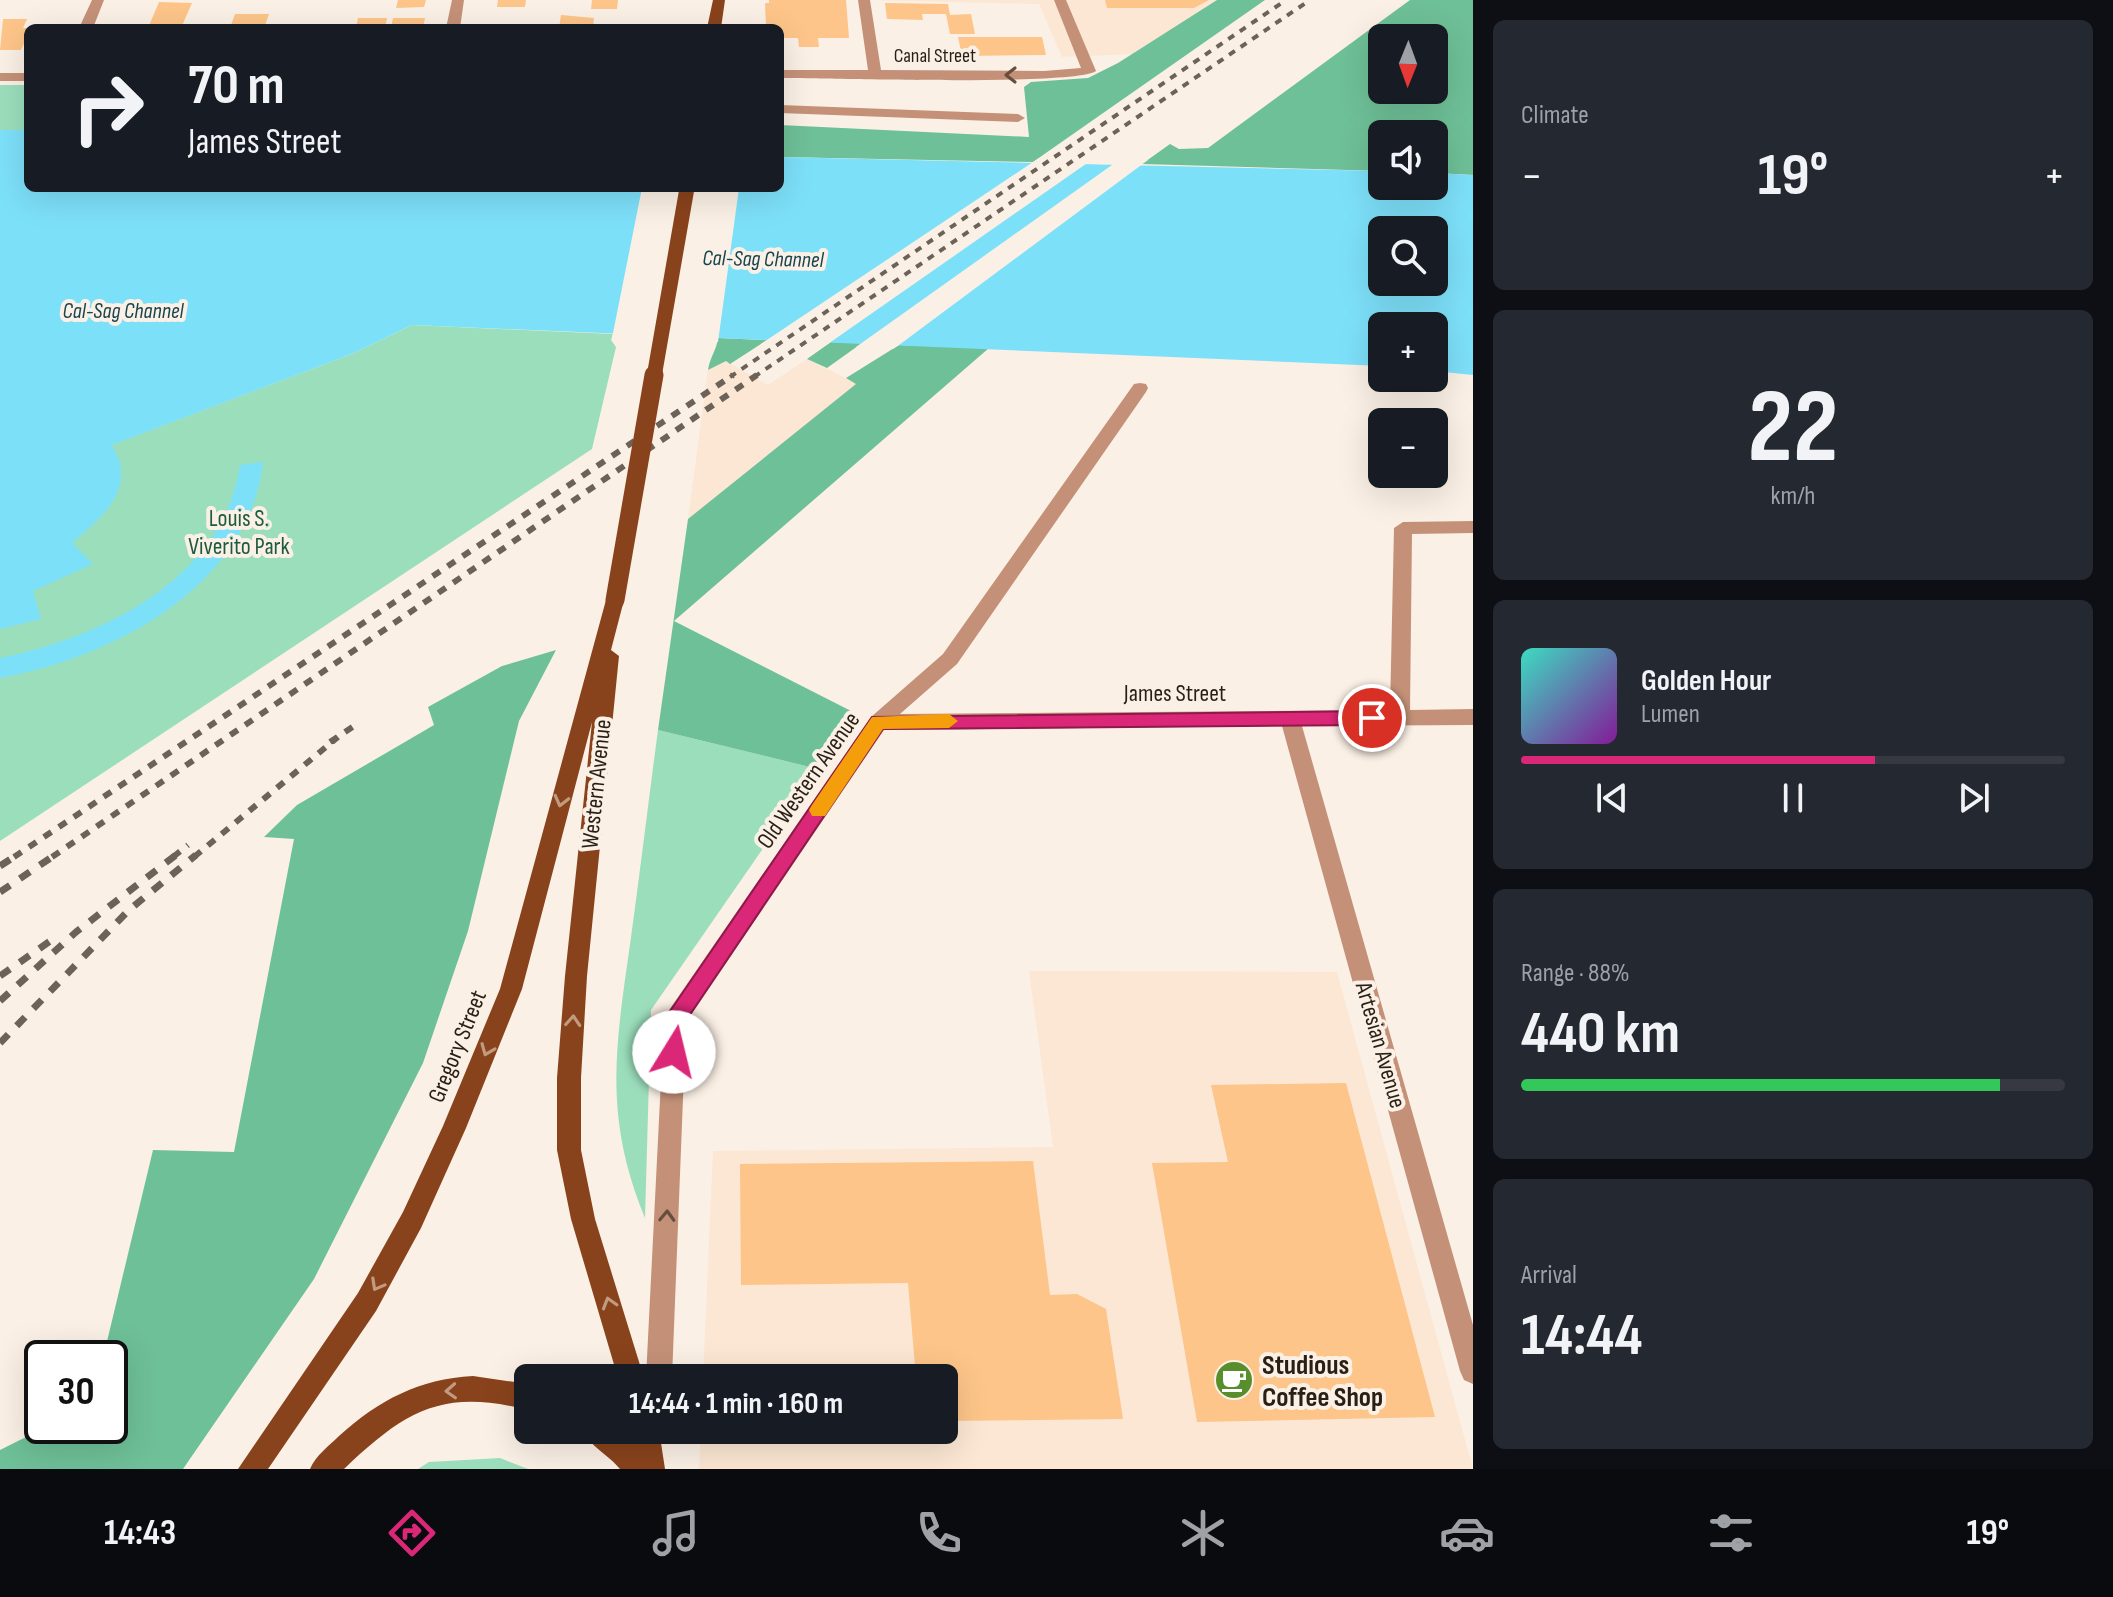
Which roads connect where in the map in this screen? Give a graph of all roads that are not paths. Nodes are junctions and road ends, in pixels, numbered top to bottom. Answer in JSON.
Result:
{"nodes":[{"id":1,"x":98,"y":0,"type":"edge"},
{"id":2,"x":458,"y":0,"type":"edge"},
{"id":3,"x":719,"y":0,"type":"edge"},
{"id":4,"x":864,"y":0,"type":"edge"},
{"id":5,"x":1060,"y":0,"type":"edge"},
{"id":6,"x":88,"y":24,"type":"edge"},
{"id":7,"x":454,"y":24,"type":"edge"},
{"id":8,"x":715,"y":24,"type":"edge"},
{"id":9,"x":784,"y":74,"type":"edge"},
{"id":10,"x":875,"y":74,"type":"junction"},
{"id":11,"x":0,"y":77,"type":"edge"},
{"id":12,"x":24,"y":77,"type":"edge"},
{"id":13,"x":784,"y":109,"type":"edge"},
{"id":14,"x":1018,"y":118,"type":"dead end"},
{"id":15,"x":686,"y":192,"type":"edge"},
{"id":16,"x":1140,"y":388,"type":"dead end"},
{"id":17,"x":1473,"y":527,"type":"edge"},
{"id":18,"x":1473,"y":717,"type":"edge"},
{"id":19,"x":1290,"y":718,"type":"junction"},
{"id":20,"x":1400,"y":718,"type":"junction"},
{"id":21,"x":878,"y":722,"type":"junction"},
{"id":22,"x":591,"y":726,"type":"junction"},
{"id":23,"x":627,"y":1364,"type":"edge"},
{"id":24,"x":660,"y":1364,"type":"edge"},
{"id":25,"x":1473,"y":1371,"type":"edge"},
{"id":26,"x":514,"y":1392,"type":"edge"},
{"id":27,"x":616,"y":1444,"type":"edge"},
{"id":28,"x":649,"y":1444,"type":"edge"},
{"id":29,"x":656,"y":1444,"type":"edge"},
{"id":30,"x":252,"y":1469,"type":"edge"},
{"id":31,"x":324,"y":1469,"type":"edge"},
{"id":32,"x":637,"y":1469,"type":"edge"},
{"id":33,"x":653,"y":1469,"type":"edge"}],
"edges":[{"from":1,"to":6,"type":"street"},
{"from":2,"to":7,"type":"street"},
{"from":3,"to":8,"type":"main road"},
{"from":4,"to":10,"type":"street"},
{"from":5,"to":10,"type":"street","name":"Canal Street","one_way":true},
{"from":9,"to":10,"type":"street","name":"Canal Street"},
{"from":11,"to":12,"type":"street"},
{"from":13,"to":14,"type":"street"},
{"from":15,"to":22,"type":"main road","name":"Western Avenue","bridge":true},
{"from":16,"to":21,"type":"street","name":"Old Western Avenue"},
{"from":17,"to":20,"type":"street"},
{"from":18,"to":20,"type":"street","name":"James Street"},
{"from":19,"to":20,"type":"street","name":"James Street"},
{"from":19,"to":21,"type":"street","name":"James Street"},
{"from":19,"to":25,"type":"street","name":"Artesian Avenue"},
{"from":24,"to":21,"type":"street","name":"Old Western Avenue","one_way":true},
{"from":23,"to":22,"type":"main road","name":"Western Avenue","one_way":true},
{"from":22,"to":30,"type":"main road","name":"Gregory Street","one_way":true},
{"from":26,"to":31,"type":"main road","one_way":true},
{"from":27,"to":32,"type":"main road"},
{"from":28,"to":33,"type":"main road"},
{"from":29,"to":33,"type":"street"}]}
